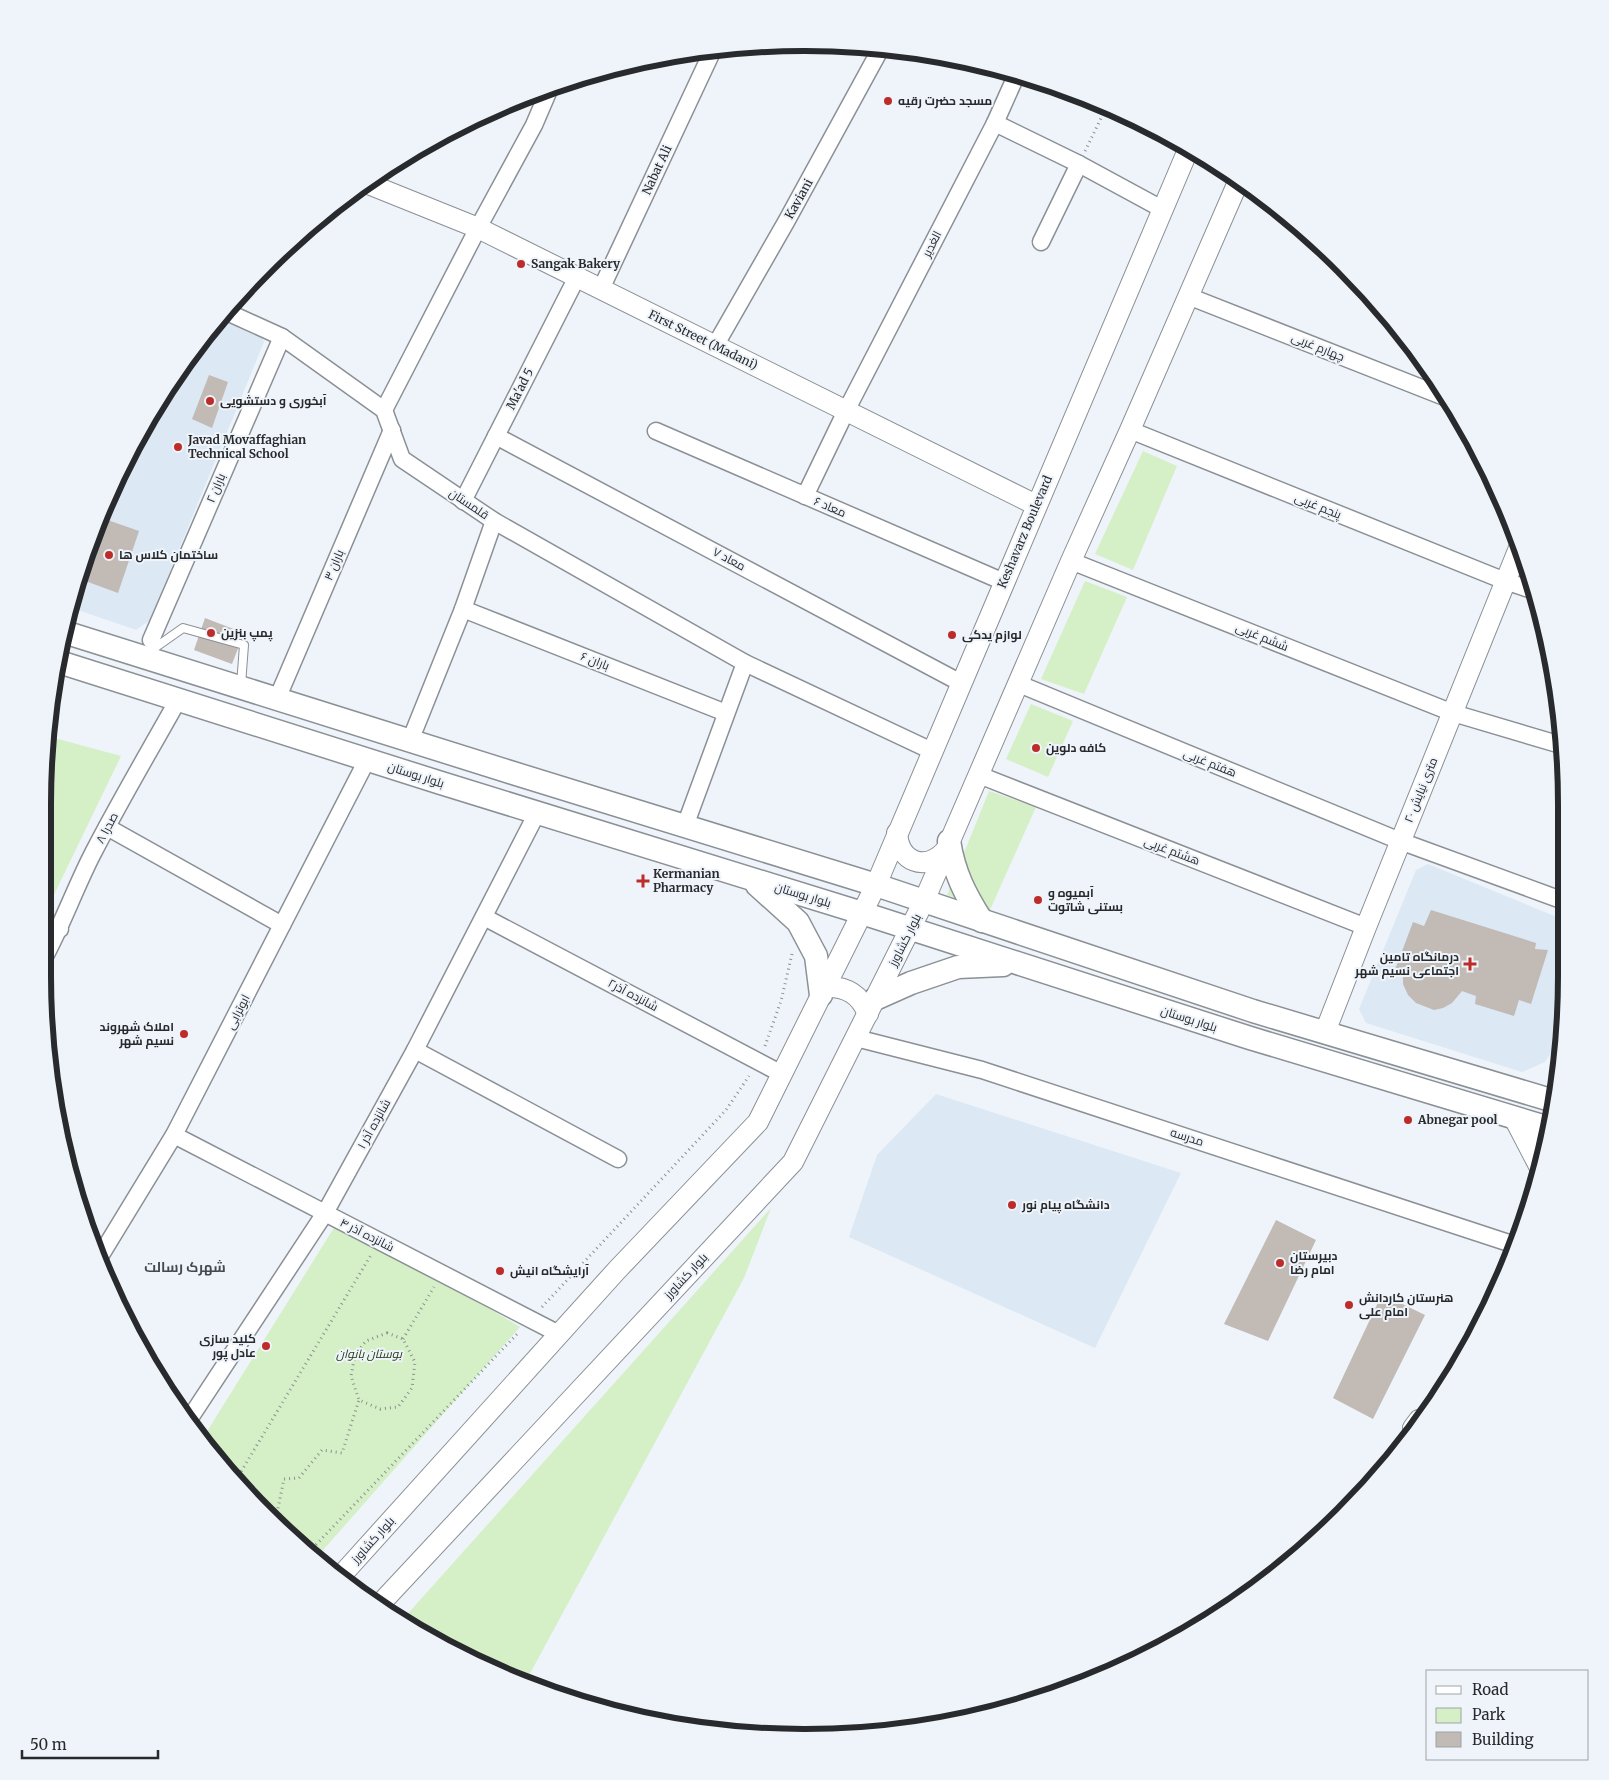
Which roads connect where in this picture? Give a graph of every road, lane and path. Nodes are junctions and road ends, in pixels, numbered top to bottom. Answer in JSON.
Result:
{"nodes":[{"id":1,"x":877,"y":55,"type":"edge"},
{"id":2,"x":709,"y":58,"type":"edge"},
{"id":3,"x":1014,"y":81,"type":"edge"},
{"id":4,"x":546,"y":97,"type":"edge"},
{"id":5,"x":1103,"y":114,"type":"edge"},
{"id":6,"x":995,"y":123,"type":"junction"},
{"id":7,"x":1186,"y":155,"type":"edge"},
{"id":8,"x":1079,"y":164,"type":"junction"},
{"id":9,"x":374,"y":186,"type":"edge"},
{"id":10,"x":1236,"y":187,"type":"edge"},
{"id":11,"x":1162,"y":209,"type":"junction"},
{"id":12,"x":478,"y":228,"type":"junction"},
{"id":13,"x":1041,"y":242,"type":"dead end"},
{"id":14,"x":577,"y":277,"type":"junction"},
{"id":15,"x":601,"y":289,"type":"junction"},
{"id":16,"x":1188,"y":296,"type":"junction"},
{"id":17,"x":233,"y":314,"type":"edge"},
{"id":18,"x":282,"y":337,"type":"junction"},
{"id":19,"x":715,"y":346,"type":"junction"},
{"id":20,"x":1436,"y":394,"type":"edge"},
{"id":21,"x":384,"y":410,"type":"junction"},
{"id":22,"x":846,"y":411,"type":"junction"},
{"id":23,"x":392,"y":430,"type":"junction"},
{"id":24,"x":1130,"y":430,"type":"junction"},
{"id":25,"x":656,"y":431,"type":"dead end"},
{"id":26,"x":496,"y":436,"type":"junction"},
{"id":27,"x":805,"y":496,"type":"junction"},
{"id":28,"x":463,"y":501,"type":"junction"},
{"id":29,"x":1036,"y":505,"type":"junction"},
{"id":30,"x":494,"y":521,"type":"junction"},
{"id":31,"x":1516,"y":556,"type":"edge"},
{"id":32,"x":1071,"y":560,"type":"junction"},
{"id":33,"x":1505,"y":581,"type":"junction"},
{"id":34,"x":1004,"y":582,"type":"junction"},
{"id":35,"x":1526,"y":588,"type":"edge"},
{"id":36,"x":463,"y":609,"type":"junction"},
{"id":37,"x":72,"y":633,"type":"edge"},
{"id":38,"x":147,"y":648,"type":"junction"},
{"id":39,"x":745,"y":663,"type":"junction"},
{"id":40,"x":65,"y":664,"type":"edge"},
{"id":41,"x":961,"y":682,"type":"junction"},
{"id":42,"x":1019,"y":684,"type":"junction"},
{"id":43,"x":240,"y":687,"type":"junction"},
{"id":44,"x":277,"y":699,"type":"junction"},
{"id":45,"x":178,"y":700,"type":"junction"},
{"id":46,"x":726,"y":713,"type":"junction"},
{"id":47,"x":1453,"y":713,"type":"junction"},
{"id":48,"x":410,"y":741,"type":"junction"},
{"id":49,"x":1555,"y":743,"type":"edge"},
{"id":50,"x":932,"y":751,"type":"junction"},
{"id":51,"x":451,"y":754,"type":"junction"},
{"id":52,"x":367,"y":760,"type":"junction"},
{"id":53,"x":979,"y":776,"type":"junction"},
{"id":54,"x":441,"y":783,"type":"junction"},
{"id":55,"x":537,"y":813,"type":"junction"},
{"id":56,"x":685,"y":826,"type":"junction"},
{"id":57,"x":107,"y":827,"type":"junction"},
{"id":58,"x":897,"y":833,"type":"junction"},
{"id":59,"x":1400,"y":841,"type":"junction"},
{"id":60,"x":947,"y":846,"type":"junction"},
{"id":61,"x":750,"y":879,"type":"junction"},
{"id":62,"x":876,"y":885,"type":"junction"},
{"id":63,"x":1558,"y":899,"type":"edge"},
{"id":64,"x":924,"y":901,"type":"junction"},
{"id":65,"x":862,"y":913,"type":"junction"},
{"id":66,"x":484,"y":916,"type":"junction"},
{"id":67,"x":982,"y":921,"type":"junction"},
{"id":68,"x":798,"y":922,"type":"junction"},
{"id":69,"x":282,"y":925,"type":"junction"},
{"id":70,"x":51,"y":927,"type":"edge"},
{"id":71,"x":1366,"y":927,"type":"junction"},
{"id":72,"x":60,"y":929,"type":"junction"},
{"id":73,"x":910,"y":930,"type":"junction"},
{"id":74,"x":51,"y":945,"type":"edge"},
{"id":75,"x":1019,"y":964,"type":"junction"},
{"id":76,"x":823,"y":991,"type":"junction"},
{"id":77,"x":872,"y":1006,"type":"junction"},
{"id":78,"x":1326,"y":1032,"type":"junction"},
{"id":79,"x":856,"y":1038,"type":"junction"},
{"id":80,"x":415,"y":1050,"type":"junction"},
{"id":81,"x":759,"y":1062,"type":"junction"},
{"id":82,"x":782,"y":1074,"type":"junction"},
{"id":83,"x":1544,"y":1114,"type":"edge"},
{"id":84,"x":1544,"y":1115,"type":"edge"},
{"id":85,"x":1514,"y":1118,"type":"junction"},
{"id":86,"x":174,"y":1135,"type":"junction"},
{"id":87,"x":1535,"y":1158,"type":"edge"},
{"id":88,"x":618,"y":1159,"type":"dead end"},
{"id":89,"x":325,"y":1213,"type":"junction"},
{"id":90,"x":380,"y":1242,"type":"junction"},
{"id":91,"x":1508,"y":1243,"type":"edge"},
{"id":92,"x":104,"y":1250,"type":"edge"},
{"id":93,"x":442,"y":1274,"type":"junction"},
{"id":94,"x":531,"y":1320,"type":"junction"},
{"id":95,"x":559,"y":1334,"type":"junction"},
{"id":96,"x":403,"y":1340,"type":"junction"},
{"id":97,"x":359,"y":1400,"type":"junction"},
{"id":98,"x":193,"y":1414,"type":"edge"},
{"id":99,"x":240,"y":1474,"type":"edge"},
{"id":100,"x":277,"y":1513,"type":"edge"},
{"id":101,"x":314,"y":1547,"type":"edge"},
{"id":102,"x":345,"y":1572,"type":"edge"},
{"id":103,"x":384,"y":1600,"type":"edge"}],
"edges":[{"from":1,"to":19,"type":"street","name":"Kaviani"},
{"from":2,"to":15,"type":"street","name":"Nabat Ali"},
{"from":3,"to":6,"type":"street","name":"الغدیر"},
{"from":4,"to":12,"type":"street"},
{"from":5,"to":8,"type":"path"},
{"from":6,"to":8,"type":"street"},
{"from":6,"to":22,"type":"street","name":"الغدیر"},
{"from":7,"to":11,"type":"street","name":"Keshavarz Boulevard"},
{"from":8,"to":11,"type":"street"},
{"from":8,"to":13,"type":"street"},
{"from":9,"to":12,"type":"street","name":"First Street (Madani)"},
{"from":10,"to":16,"type":"street"},
{"from":11,"to":29,"type":"street","name":"Keshavarz Boulevard"},
{"from":12,"to":14,"type":"street","name":"First Street (Madani)"},
{"from":12,"to":21,"type":"street"},
{"from":14,"to":15,"type":"street","name":"First Street (Madani)"},
{"from":14,"to":26,"type":"street","name":"Ma'ad 5"},
{"from":15,"to":19,"type":"street","name":"First Street (Madani)"},
{"from":16,"to":20,"type":"street","name":"چهارم غربی"},
{"from":16,"to":24,"type":"street"},
{"from":17,"to":18,"type":"street"},
{"from":18,"to":21,"type":"street"},
{"from":18,"to":38,"type":"street","name":"باران ۲"},
{"from":19,"to":22,"type":"street","name":"First Street (Madani)"},
{"from":21,"to":23,"type":"street","name":"قلمستان"},
{"from":22,"to":27,"type":"street","name":"الغدیر"},
{"from":22,"to":29,"type":"street","name":"First Street (Madani)"},
{"from":23,"to":28,"type":"street","name":"قلمستان"},
{"from":23,"to":44,"type":"street","name":"باران ۳"},
{"from":24,"to":32,"type":"street"},
{"from":24,"to":33,"type":"street","name":"پنجم غربی"},
{"from":25,"to":27,"type":"street","name":"معاد ۶"},
{"from":26,"to":28,"type":"street","name":"Ma'ad 5"},
{"from":26,"to":41,"type":"street","name":"معاد ۷"},
{"from":27,"to":34,"type":"street","name":"معاد ۶"},
{"from":28,"to":30,"type":"street","name":"قلمستان"},
{"from":29,"to":34,"type":"street","name":"Keshavarz Boulevard"},
{"from":30,"to":36,"type":"street"},
{"from":30,"to":39,"type":"street","name":"قلمستان"},
{"from":31,"to":33,"type":"street","name":"۲۰ متری نیایش"},
{"from":32,"to":42,"type":"street"},
{"from":32,"to":47,"type":"street","name":"ششم غربی"},
{"from":33,"to":35,"type":"street","name":"پنجم غربی"},
{"from":33,"to":47,"type":"street","name":"۲۰ متری نیایش"},
{"from":34,"to":41,"type":"street","name":"Keshavarz Boulevard"},
{"from":36,"to":46,"type":"street","name":"باران ۶"},
{"from":36,"to":48,"type":"street"},
{"from":37,"to":38,"type":"main road","name":"بلوار بوستان"},
{"from":38,"to":43,"type":"main road","name":"بلوار بوستان"},
{"from":38,"to":43,"type":"lane"},
{"from":39,"to":46,"type":"street"},
{"from":39,"to":50,"type":"street","name":"قلمستان"},
{"from":40,"to":45,"type":"main road","name":"بلوار بوستان"},
{"from":41,"to":50,"type":"street","name":"Keshavarz Boulevard"},
{"from":42,"to":53,"type":"street"},
{"from":42,"to":59,"type":"street","name":"هفتم غربی"},
{"from":43,"to":44,"type":"main road","name":"بلوار بوستان"},
{"from":44,"to":48,"type":"main road","name":"بلوار بوستان"},
{"from":45,"to":52,"type":"main road","name":"بلوار بوستان"},
{"from":45,"to":57,"type":"street","name":"صدرا ۸"},
{"from":46,"to":56,"type":"street"},
{"from":47,"to":49,"type":"street","name":"ششم غربی"},
{"from":47,"to":59,"type":"street","name":"۲۰ متری نیایش"},
{"from":48,"to":51,"type":"main road","name":"بلوار بوستان"},
{"from":50,"to":58,"type":"street","name":"Keshavarz Boulevard"},
{"from":51,"to":54,"type":"main road"},
{"from":51,"to":56,"type":"main road","name":"بلوار بوستان"},
{"from":52,"to":54,"type":"main road","name":"بلوار بوستان"},
{"from":52,"to":69,"type":"street","name":"ابوترابی"},
{"from":53,"to":60,"type":"street"},
{"from":53,"to":71,"type":"street","name":"هشتم غربی"},
{"from":54,"to":55,"type":"main road","name":"بلوار بوستان"},
{"from":55,"to":61,"type":"main road","name":"بلوار بوستان"},
{"from":55,"to":66,"type":"street","name":"شانزده آذر ۱"},
{"from":56,"to":62,"type":"main road","name":"بلوار بوستان"},
{"from":57,"to":69,"type":"street"},
{"from":57,"to":72,"type":"street","name":"صدرا ۸"},
{"from":58,"to":60,"type":"street"},
{"from":58,"to":62,"type":"street","name":"Keshavarz Boulevard"},
{"from":59,"to":63,"type":"street","name":"هفتم غربی"},
{"from":59,"to":71,"type":"street","name":"۲۰ متری نیایش"},
{"from":60,"to":64,"type":"street"},
{"from":60,"to":67,"type":"main road"},
{"from":61,"to":65,"type":"main road","name":"بلوار بوستان"},
{"from":61,"to":68,"type":"main road"},
{"from":62,"to":64,"type":"main road","name":"بلوار بوستان"},
{"from":62,"to":65,"type":"street","name":"Keshavarz Boulevard"},
{"from":64,"to":67,"type":"main road","name":"بلوار بوستان"},
{"from":64,"to":73,"type":"street","name":"بلوار کشاورز"},
{"from":65,"to":73,"type":"main road","name":"بلوار بوستان"},
{"from":65,"to":76,"type":"street","name":"بلوار کشاورز"},
{"from":66,"to":80,"type":"street","name":"شانزده آذر ۱"},
{"from":66,"to":81,"type":"street","name":"شانزده آذر۲"},
{"from":67,"to":78,"type":"main road","name":"بلوار بوستان"},
{"from":68,"to":76,"type":"main road"},
{"from":68,"to":81,"type":"path"},
{"from":69,"to":86,"type":"street","name":"ابوترابی"},
{"from":70,"to":72,"type":"street"},
{"from":71,"to":78,"type":"street","name":"۲۰ متری نیایش"},
{"from":72,"to":74,"type":"street","name":"صدرا ۸"},
{"from":73,"to":75,"type":"main road","name":"بلوار بوستان"},
{"from":73,"to":77,"type":"street","name":"بلوار کشاورز"},
{"from":75,"to":77,"type":"main road"},
{"from":75,"to":85,"type":"main road","name":"بلوار بوستان"},
{"from":76,"to":77,"type":"street"},
{"from":76,"to":82,"type":"street","name":"بلوار کشاورز"},
{"from":77,"to":79,"type":"street","name":"بلوار کشاورز"},
{"from":78,"to":83,"type":"main road","name":"بلوار بوستان"},
{"from":79,"to":91,"type":"street","name":"مدرسه"},
{"from":79,"to":103,"type":"street","name":"بلوار کشاورز"},
{"from":80,"to":88,"type":"street"},
{"from":80,"to":89,"type":"street","name":"شانزده آذر ۱"},
{"from":81,"to":82,"type":"street","name":"شانزده آذر۲"},
{"from":81,"to":94,"type":"path"},
{"from":82,"to":95,"type":"street","name":"بلوار کشاورز"},
{"from":84,"to":85,"type":"main road","name":"بلوار بوستان"},
{"from":85,"to":87,"type":"street"},
{"from":86,"to":89,"type":"street","name":"شانزده آذر ۴"},
{"from":86,"to":92,"type":"street","name":"ابوترابی"},
{"from":89,"to":90,"type":"street","name":"شانزده آذر ۴"},
{"from":89,"to":98,"type":"street","name":"شانزده آذر ۱"},
{"from":90,"to":93,"type":"street","name":"شانزده آذر ۴"},
{"from":90,"to":99,"type":"path"},
{"from":93,"to":94,"type":"street","name":"شانزده آذر ۴"},
{"from":93,"to":96,"type":"path"},
{"from":94,"to":95,"type":"street","name":"شانزده آذر ۴"},
{"from":94,"to":101,"type":"path"},
{"from":95,"to":102,"type":"street","name":"بلوار کشاورز"},
{"from":96,"to":97,"type":"path"},
{"from":96,"to":97,"type":"path"},
{"from":97,"to":100,"type":"path"}]}
